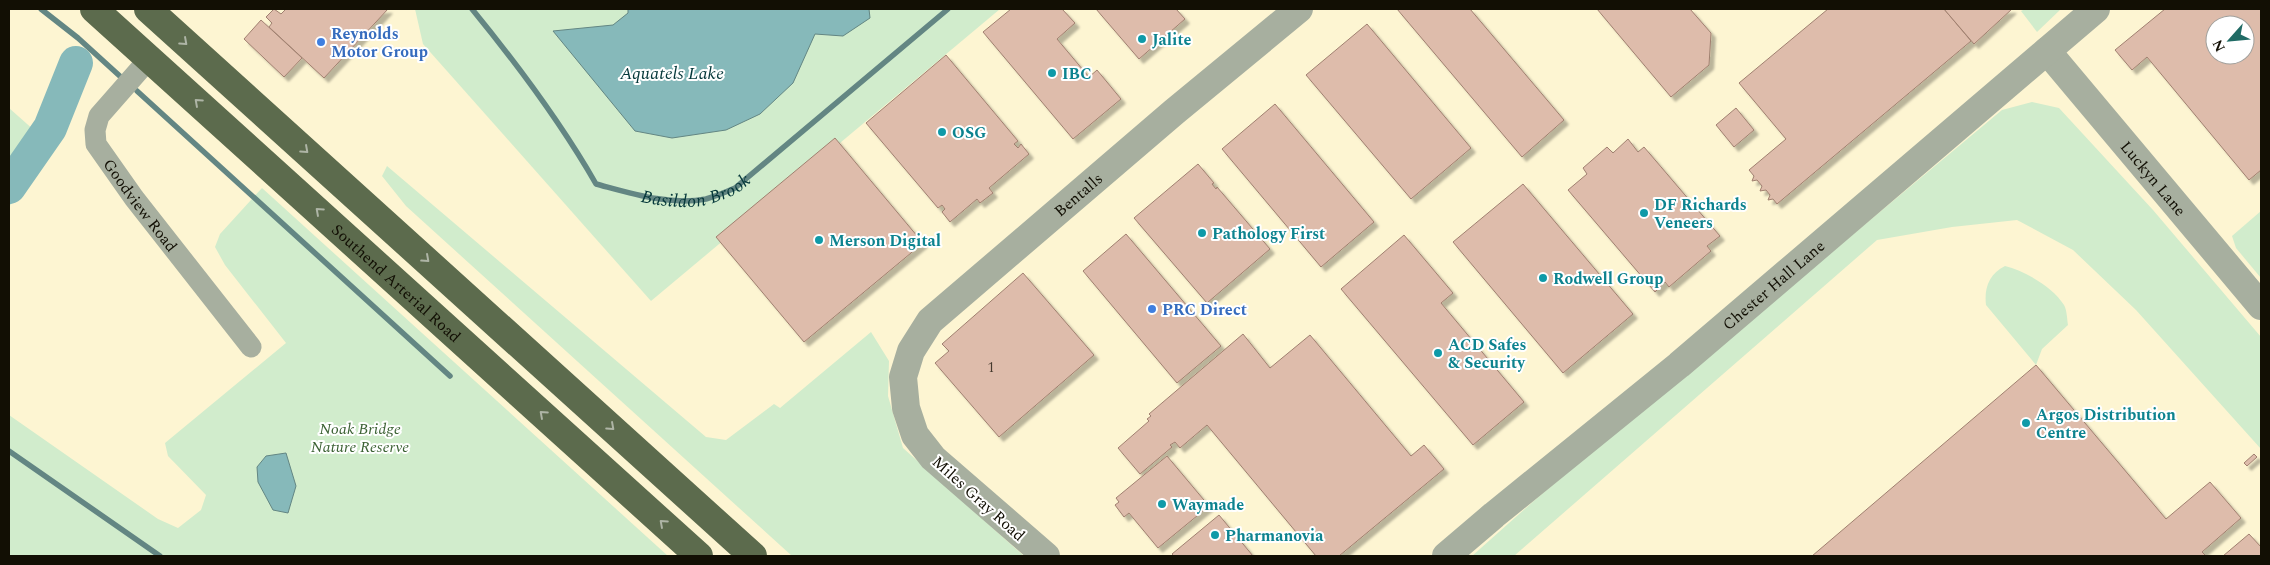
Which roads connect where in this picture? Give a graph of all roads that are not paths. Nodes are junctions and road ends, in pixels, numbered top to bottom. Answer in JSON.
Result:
{"nodes":[{"id":1,"x":94,"y":9,"type":"edge"},
{"id":2,"x":148,"y":9,"type":"edge"},
{"id":3,"x":1299,"y":9,"type":"edge"},
{"id":4,"x":2096,"y":9,"type":"edge"},
{"id":5,"x":2047,"y":50,"type":"junction"},
{"id":6,"x":149,"y":59,"type":"junction"},
{"id":7,"x":2261,"y":306,"type":"edge"},
{"id":8,"x":251,"y":347,"type":"dead end"},
{"id":9,"x":906,"y":408,"type":"joint"},
{"id":10,"x":699,"y":556,"type":"edge"},
{"id":11,"x":753,"y":556,"type":"edge"},
{"id":12,"x":1046,"y":556,"type":"edge"},
{"id":13,"x":1446,"y":556,"type":"edge"}],
"edges":[{"from":1,"to":6,"type":"highway","name":"Southend Arterial Road"},
{"from":2,"to":11,"type":"highway","one_way":true},
{"from":3,"to":9,"type":"street","name":"Bentalls"},
{"from":4,"to":5,"type":"street","name":"Chester Hall Lane"},
{"from":5,"to":7,"type":"street","name":"Luckyn Lane"},
{"from":5,"to":13,"type":"street","name":"Chester Hall Lane"},
{"from":6,"to":8,"type":"street","name":"Goodview Road"},
{"from":10,"to":6,"type":"highway","name":"Southend Arterial Road","one_way":true},
{"from":9,"to":12,"type":"street","name":"Miles Gray Road"}]}
